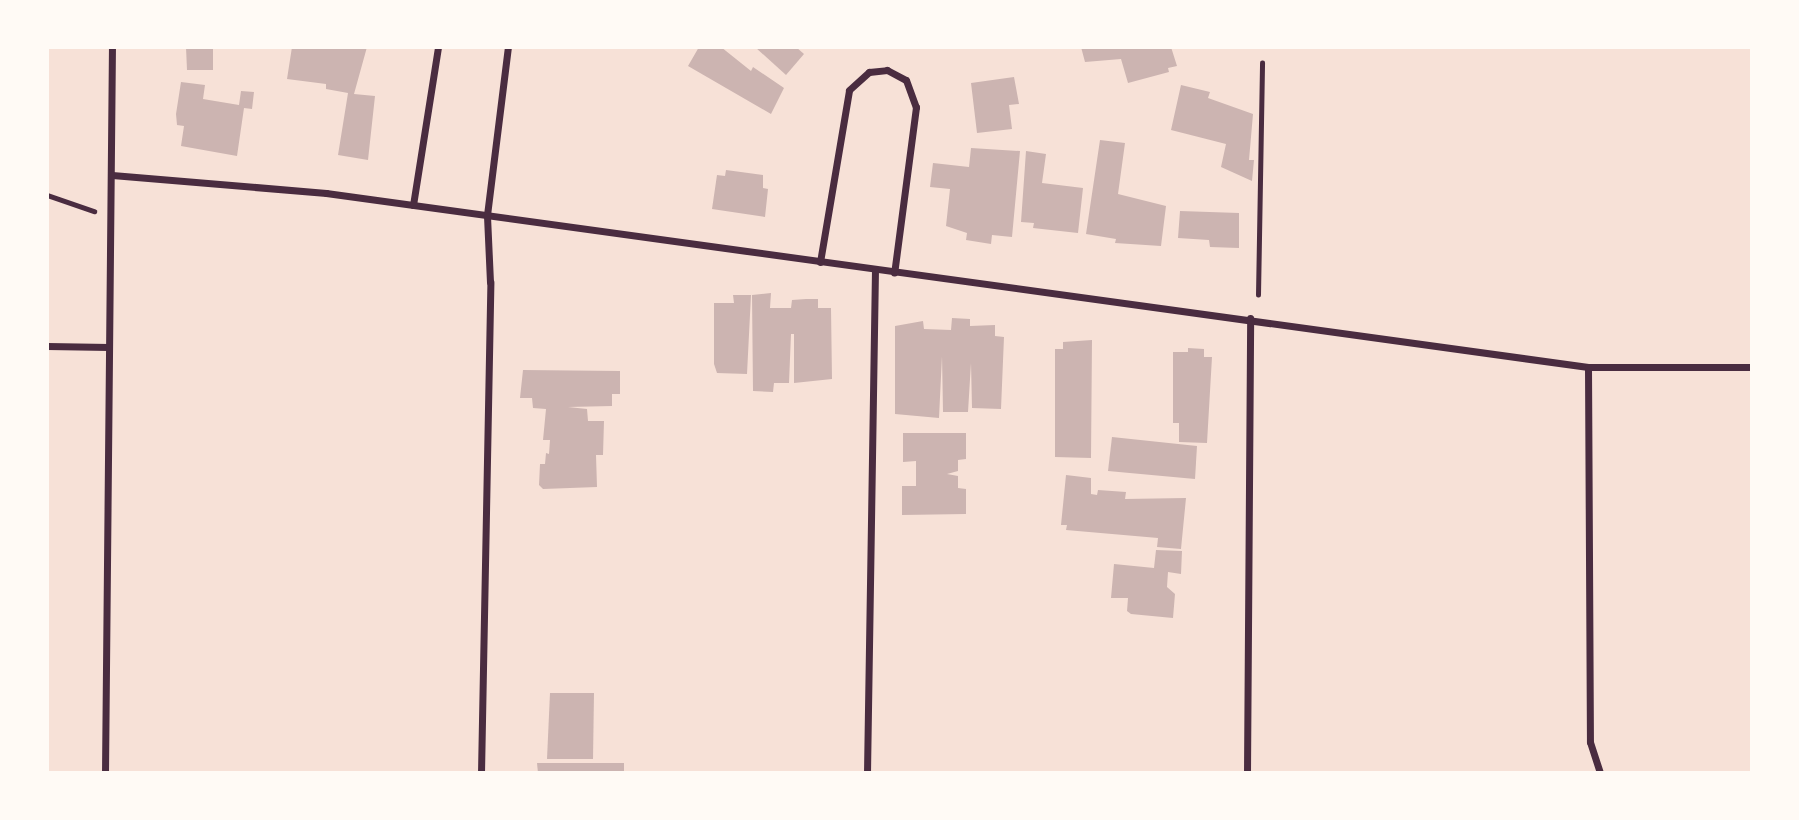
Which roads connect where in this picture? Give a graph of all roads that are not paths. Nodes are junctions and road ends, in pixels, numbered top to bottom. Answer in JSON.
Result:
{"nodes":[{"id":1,"x":112,"y":47,"type":"edge"},
{"id":2,"x":438,"y":47,"type":"edge"},
{"id":3,"x":508,"y":47,"type":"edge"},
{"id":4,"x":112,"y":175,"type":"junction"},
{"id":5,"x":413,"y":205,"type":"junction"},
{"id":6,"x":487,"y":215,"type":"junction"},
{"id":7,"x":820,"y":262,"type":"junction"},
{"id":8,"x":875,"y":270,"type":"junction"},
{"id":9,"x":894,"y":273,"type":"junction"},
{"id":10,"x":1250,"y":318,"type":"junction"},
{"id":11,"x":47,"y":346,"type":"edge"},
{"id":12,"x":109,"y":347,"type":"junction"},
{"id":13,"x":1588,"y":367,"type":"junction"},
{"id":14,"x":1752,"y":367,"type":"edge"},
{"id":15,"x":105,"y":773,"type":"edge"},
{"id":16,"x":481,"y":773,"type":"edge"},
{"id":17,"x":867,"y":773,"type":"edge"},
{"id":18,"x":1247,"y":773,"type":"edge"},
{"id":19,"x":1600,"y":773,"type":"edge"}],
"edges":[{"from":1,"to":4,"type":"street"},
{"from":2,"to":5,"type":"street"},
{"from":3,"to":6,"type":"street"},
{"from":4,"to":5,"type":"street"},
{"from":4,"to":12,"type":"street"},
{"from":5,"to":6,"type":"street"},
{"from":6,"to":7,"type":"street"},
{"from":6,"to":16,"type":"street"},
{"from":7,"to":8,"type":"street"},
{"from":7,"to":9,"type":"street"},
{"from":8,"to":9,"type":"street"},
{"from":8,"to":17,"type":"street"},
{"from":9,"to":10,"type":"street"},
{"from":10,"to":13,"type":"street"},
{"from":10,"to":18,"type":"street"},
{"from":11,"to":12,"type":"street"},
{"from":12,"to":15,"type":"street"},
{"from":13,"to":14,"type":"street"},
{"from":13,"to":19,"type":"street"}]}
